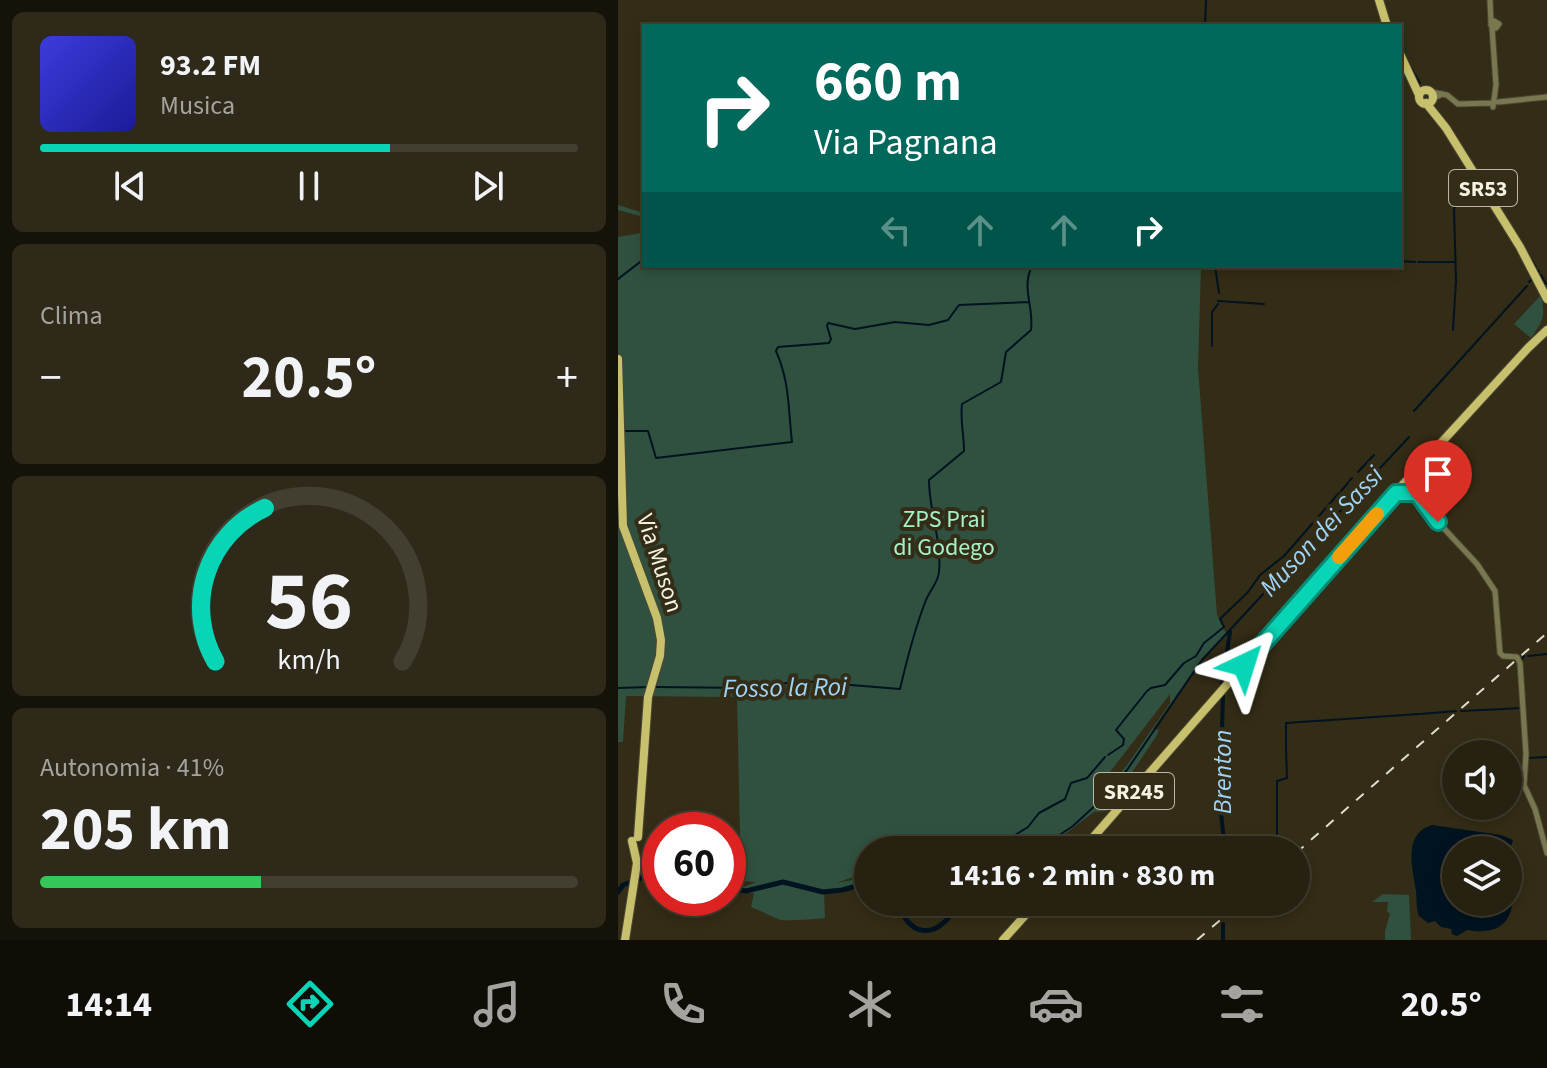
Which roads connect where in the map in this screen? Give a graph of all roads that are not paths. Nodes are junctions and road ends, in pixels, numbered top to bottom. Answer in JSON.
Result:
{"nodes":[{"id":1,"x":1379,"y":0,"type":"edge"},
{"id":2,"x":1490,"y":0,"type":"edge"},
{"id":3,"x":1386,"y":24,"type":"edge"},
{"id":4,"x":1402,"y":58,"type":"edge"},
{"id":5,"x":1428,"y":97,"type":"junction"},
{"id":6,"x":1547,"y":97,"type":"edge"},
{"id":7,"x":1496,"y":103,"type":"junction"},
{"id":8,"x":1544,"y":291,"type":"edge"},
{"id":9,"x":1547,"y":323,"type":"edge"},
{"id":10,"x":1547,"y":330,"type":"edge"},
{"id":11,"x":1528,"y":348,"type":"junction"},
{"id":12,"x":618,"y":359,"type":"edge"},
{"id":13,"x":620,"y":469,"type":"edge"},
{"id":14,"x":1396,"y":493,"type":"junction"},
{"id":15,"x":1094,"y":836,"type":"edge"},
{"id":16,"x":1547,"y":853,"type":"edge"},
{"id":17,"x":1024,"y":916,"type":"edge"},
{"id":18,"x":625,"y":940,"type":"edge"},
{"id":19,"x":1003,"y":940,"type":"edge"}],
"edges":[{"from":1,"to":3,"type":"main road"},
{"from":2,"to":7,"type":"street"},
{"from":4,"to":5,"type":"main road","number":"SR53"},
{"from":5,"to":7,"type":"street"},
{"from":5,"to":8,"type":"main road","number":"SR53"},
{"from":6,"to":7,"type":"street"},
{"from":9,"to":11,"type":"main road","number":"SR245"},
{"from":10,"to":11,"type":"main road","number":"SR245"},
{"from":11,"to":14,"type":"main road","number":"SR245"},
{"from":12,"to":13,"type":"main road","name":"Via Muson"},
{"from":13,"to":18,"type":"main road","name":"Via Muson"},
{"from":14,"to":15,"type":"main road","name":"SR245","number":"SR245"},
{"from":14,"to":16,"type":"street"},
{"from":17,"to":19,"type":"main road"}]}
